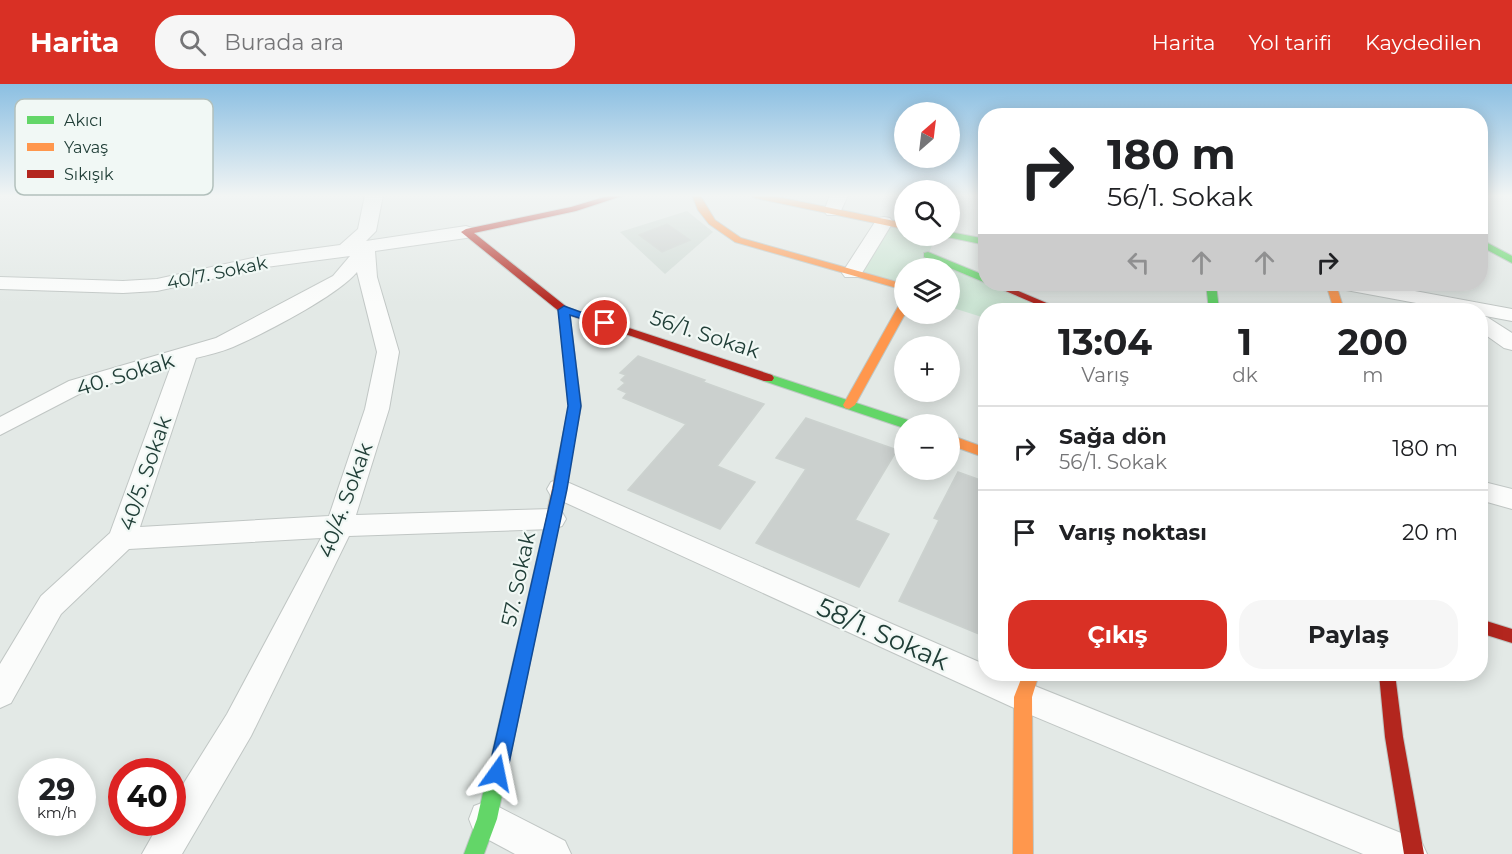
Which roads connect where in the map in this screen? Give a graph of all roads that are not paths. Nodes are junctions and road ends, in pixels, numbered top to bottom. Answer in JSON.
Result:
{"nodes":[{"id":1,"x":367,"y":231,"type":"edge"},
{"id":2,"x":471,"y":231,"type":"edge"},
{"id":3,"x":722,"y":231,"type":"edge"},
{"id":4,"x":878,"y":231,"type":"edge"},
{"id":5,"x":466,"y":232,"type":"junction"},
{"id":6,"x":960,"y":237,"type":"edge"},
{"id":7,"x":978,"y":240,"type":"edge"},
{"id":8,"x":1488,"y":246,"type":"edge"},
{"id":9,"x":355,"y":250,"type":"junction"},
{"id":10,"x":927,"y":256,"type":"edge"},
{"id":11,"x":1512,"y":260,"type":"edge"},
{"id":12,"x":852,"y":273,"type":"junction"},
{"id":13,"x":978,"y":277,"type":"edge"},
{"id":14,"x":0,"y":283,"type":"edge"},
{"id":15,"x":894,"y":284,"type":"edge"},
{"id":16,"x":1011,"y":291,"type":"edge"},
{"id":17,"x":1381,"y":291,"type":"edge"},
{"id":18,"x":1041,"y":303,"type":"edge"},
{"id":19,"x":1442,"y":303,"type":"edge"},
{"id":20,"x":564,"y":310,"type":"junction"},
{"id":21,"x":1488,"y":311,"type":"edge"},
{"id":22,"x":1512,"y":315,"type":"edge"},
{"id":23,"x":894,"y":323,"type":"edge"},
{"id":24,"x":1488,"y":326,"type":"edge"},
{"id":25,"x":1512,"y":343,"type":"edge"},
{"id":26,"x":186,"y":356,"type":"junction"},
{"id":27,"x":849,"y":405,"type":"junction"},
{"id":28,"x":894,"y":420,"type":"edge"},
{"id":29,"x":0,"y":427,"type":"edge"},
{"id":30,"x":960,"y":444,"type":"edge"},
{"id":31,"x":978,"y":450,"type":"edge"},
{"id":32,"x":560,"y":489,"type":"junction"},
{"id":33,"x":1488,"y":492,"type":"edge"},
{"id":34,"x":1512,"y":499,"type":"edge"},
{"id":35,"x":552,"y":519,"type":"junction"},
{"id":36,"x":339,"y":526,"type":"junction"},
{"id":37,"x":122,"y":539,"type":"junction"},
{"id":38,"x":1488,"y":630,"type":"edge"},
{"id":39,"x":1511,"y":640,"type":"edge"},
{"id":40,"x":978,"y":664,"type":"edge"},
{"id":41,"x":1388,"y":681,"type":"edge"},
{"id":42,"x":1027,"y":685,"type":"edge"},
{"id":43,"x":0,"y":693,"type":"edge"},
{"id":44,"x":487,"y":819,"type":"junction"},
{"id":45,"x":161,"y":854,"type":"edge"},
{"id":46,"x":474,"y":854,"type":"edge"},
{"id":47,"x":552,"y":854,"type":"edge"},
{"id":48,"x":1023,"y":854,"type":"edge"},
{"id":49,"x":1408,"y":854,"type":"edge"},
{"id":50,"x":1414,"y":854,"type":"edge"}],
"edges":[{"from":1,"to":9,"type":"street"},
{"from":2,"to":5,"type":"street"},
{"from":3,"to":12,"type":"street"},
{"from":4,"to":12,"type":"street"},
{"from":5,"to":9,"type":"street"},
{"from":5,"to":20,"type":"street","name":"56/1. Sokak"},
{"from":6,"to":7,"type":"street"},
{"from":8,"to":11,"type":"street"},
{"from":9,"to":14,"type":"street","name":"40/7. Sokak"},
{"from":9,"to":26,"type":"street"},
{"from":9,"to":36,"type":"street","name":"40/4. Sokak"},
{"from":10,"to":13,"type":"street"},
{"from":12,"to":15,"type":"street"},
{"from":16,"to":18,"type":"street"},
{"from":17,"to":19,"type":"street"},
{"from":20,"to":27,"type":"street","name":"56/1. Sokak"},
{"from":20,"to":32,"type":"street","name":"57. Sokak"},
{"from":21,"to":22,"type":"street"},
{"from":23,"to":27,"type":"street"},
{"from":24,"to":25,"type":"street"},
{"from":26,"to":29,"type":"street","name":"40. Sokak"},
{"from":26,"to":37,"type":"street","name":"40/5. Sokak"},
{"from":27,"to":28,"type":"street","name":"56/1. Sokak"},
{"from":30,"to":31,"type":"street"},
{"from":32,"to":35,"type":"street","name":"57. Sokak"},
{"from":32,"to":40,"type":"street","name":"58/1. Sokak"},
{"from":33,"to":34,"type":"street"},
{"from":35,"to":36,"type":"street"},
{"from":35,"to":44,"type":"street","name":"57. Sokak"},
{"from":36,"to":37,"type":"street"},
{"from":36,"to":45,"type":"street","name":"40/4. Sokak"},
{"from":37,"to":43,"type":"street","name":"40/5. Sokak"},
{"from":38,"to":39,"type":"street"},
{"from":41,"to":50,"type":"street"},
{"from":42,"to":48,"type":"street"},
{"from":42,"to":49,"type":"street","name":"58/1. Sokak"},
{"from":44,"to":46,"type":"street","name":"57. Sokak"},
{"from":44,"to":47,"type":"street"}]}
